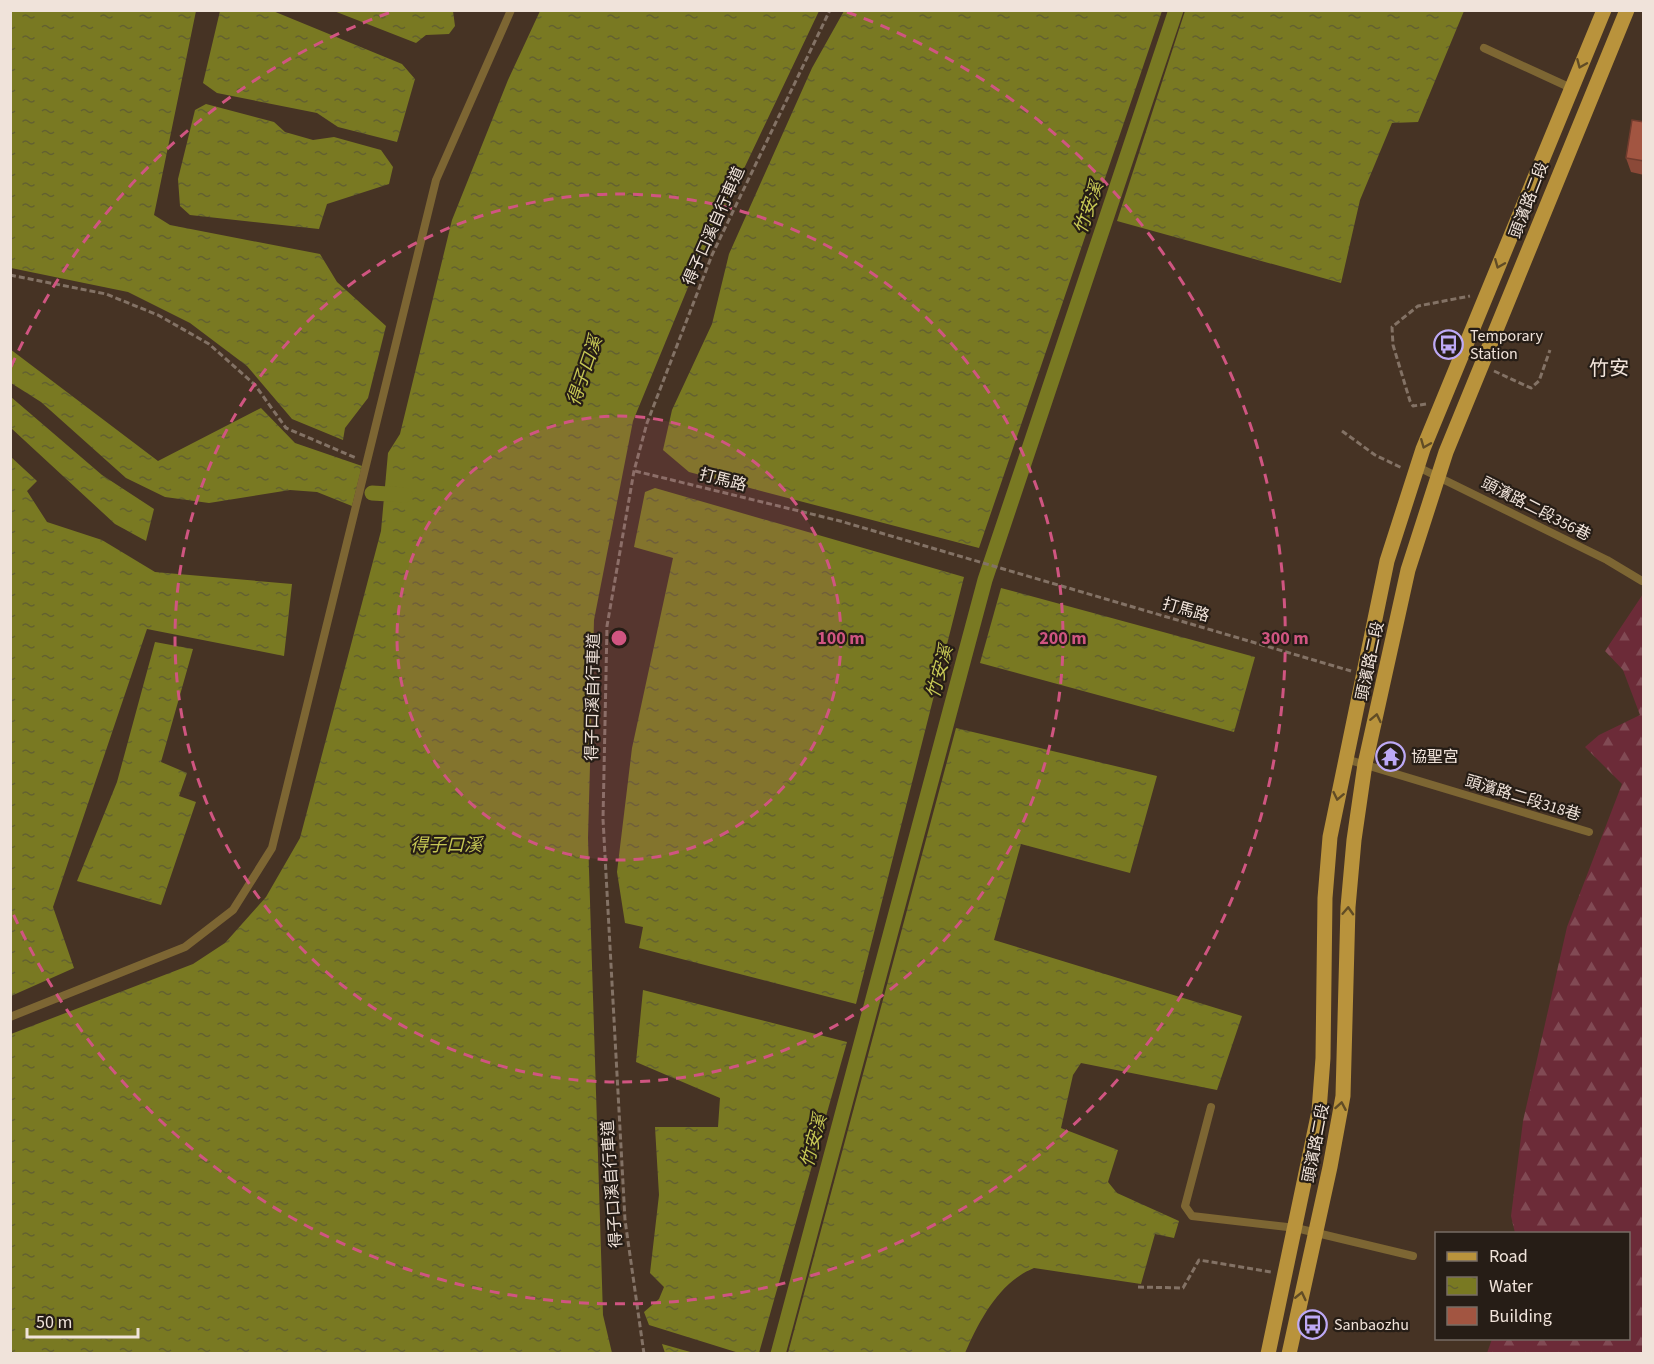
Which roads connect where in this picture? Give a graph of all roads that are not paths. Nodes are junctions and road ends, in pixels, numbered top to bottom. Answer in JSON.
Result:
{"nodes":[{"id":1,"x":511,"y":10,"type":"edge"},
{"id":2,"x":1604,"y":10,"type":"edge"},
{"id":3,"x":1627,"y":10,"type":"edge"},
{"id":4,"x":1484,"y":48,"type":"dead end"},
{"id":5,"x":1571,"y":88,"type":"junction"},
{"id":6,"x":1551,"y":133,"type":"junction"},
{"id":7,"x":1571,"y":142,"type":"junction"},
{"id":8,"x":1515,"y":225,"type":"junction"},
{"id":9,"x":1536,"y":235,"type":"junction"},
{"id":10,"x":1415,"y":470,"type":"junction"},
{"id":11,"x":1439,"y":475,"type":"junction"},
{"id":12,"x":1642,"y":581,"type":"edge"},
{"id":13,"x":1346,"y":759,"type":"junction"},
{"id":14,"x":1365,"y":764,"type":"junction"},
{"id":15,"x":1588,"y":832,"type":"dead end"},
{"id":16,"x":10,"y":1017,"type":"edge"},
{"id":17,"x":1211,"y":1107,"type":"dead end"},
{"id":18,"x":1296,"y":1228,"type":"junction"},
{"id":19,"x":1315,"y":1234,"type":"junction"},
{"id":20,"x":1413,"y":1256,"type":"dead end"},
{"id":21,"x":1268,"y":1353,"type":"edge"},
{"id":22,"x":1289,"y":1353,"type":"edge"}],
"edges":[{"from":1,"to":16,"type":"lane"},
{"from":2,"to":5,"type":"main road","name":"頭濱路二段","one_way":true},
{"from":3,"to":7,"type":"main road","name":"頭濱路二段"},
{"from":4,"to":5,"type":"lane"},
{"from":5,"to":6,"type":"main road","name":"頭濱路二段"},
{"from":6,"to":7,"type":"main road"},
{"from":6,"to":8,"type":"main road","name":"頭濱路二段"},
{"from":7,"to":9,"type":"main road","name":"頭濱路二段"},
{"from":8,"to":9,"type":"main road"},
{"from":8,"to":10,"type":"main road","name":"頭濱路二段","one_way":true},
{"from":9,"to":11,"type":"main road","name":"頭濱路二段"},
{"from":10,"to":11,"type":"lane","name":"頭濱路二段356巷"},
{"from":10,"to":13,"type":"main road","name":"頭濱路二段"},
{"from":11,"to":12,"type":"lane","name":"頭濱路二段356巷"},
{"from":14,"to":11,"type":"main road","name":"頭濱路二段","one_way":true},
{"from":13,"to":14,"type":"lane","name":"頭濱路二段318巷"},
{"from":13,"to":18,"type":"main road","name":"頭濱路二段","one_way":true},
{"from":14,"to":15,"type":"lane","name":"頭濱路二段318巷"},
{"from":19,"to":14,"type":"main road","name":"頭濱路二段","one_way":true},
{"from":17,"to":18,"type":"lane"},
{"from":18,"to":19,"type":"lane"},
{"from":18,"to":21,"type":"main road","name":"頭濱路二段"},
{"from":19,"to":20,"type":"lane"},
{"from":22,"to":19,"type":"main road","name":"頭濱路二段","one_way":true}]}
